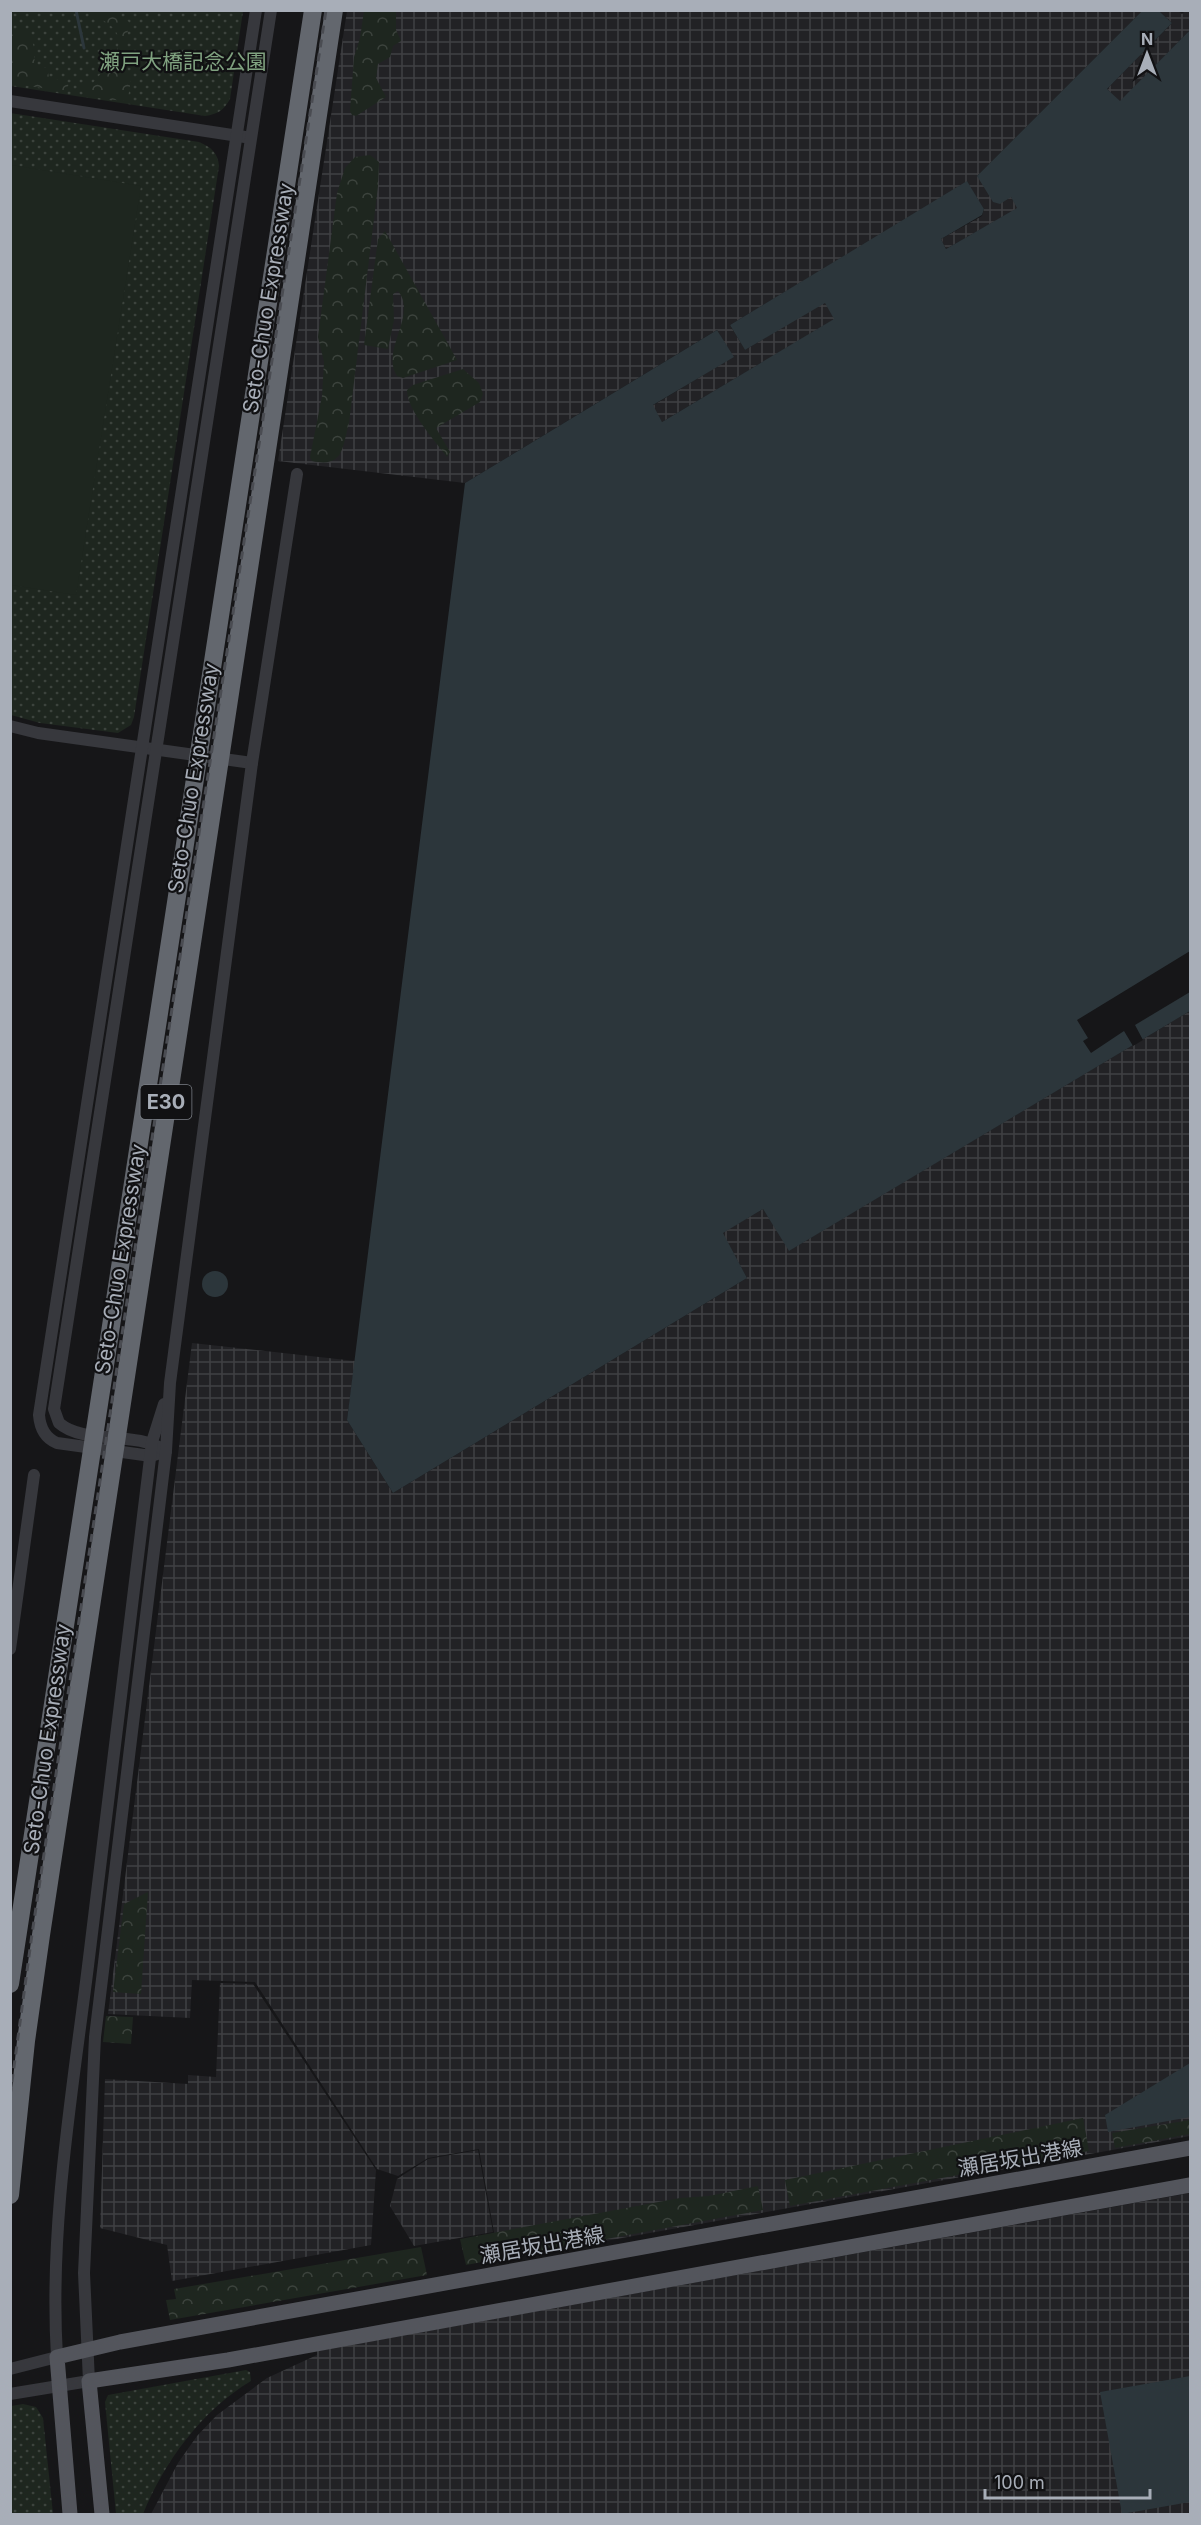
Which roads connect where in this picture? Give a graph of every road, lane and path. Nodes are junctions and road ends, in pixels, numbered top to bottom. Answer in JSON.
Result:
{"nodes":[{"id":1,"x":256,"y":10,"type":"edge"},
{"id":2,"x":271,"y":10,"type":"edge"},
{"id":3,"x":313,"y":10,"type":"edge"},
{"id":4,"x":334,"y":10,"type":"edge"},
{"id":5,"x":10,"y":101,"type":"edge"},
{"id":6,"x":237,"y":136,"type":"junction"},
{"id":7,"x":252,"y":139,"type":"junction"},
{"id":8,"x":297,"y":474,"type":"dead end"},
{"id":9,"x":10,"y":726,"type":"edge"},
{"id":10,"x":142,"y":748,"type":"junction"},
{"id":11,"x":157,"y":750,"type":"junction"},
{"id":12,"x":252,"y":763,"type":"junction"},
{"id":13,"x":170,"y":1383,"type":"junction"},
{"id":14,"x":152,"y":1442,"type":"junction"},
{"id":15,"x":166,"y":1451,"type":"junction"},
{"id":16,"x":151,"y":1456,"type":"junction"},
{"id":17,"x":34,"y":1475,"type":"dead end"},
{"id":18,"x":10,"y":1649,"type":"edge"},
{"id":19,"x":10,"y":1984,"type":"edge"},
{"id":20,"x":1191,"y":2148,"type":"edge"},
{"id":21,"x":1191,"y":2186,"type":"edge"},
{"id":22,"x":10,"y":2195,"type":"edge"},
{"id":23,"x":86,"y":2350,"type":"junction"},
{"id":24,"x":57,"y":2357,"type":"junction"},
{"id":25,"x":10,"y":2368,"type":"edge"},
{"id":26,"x":89,"y":2381,"type":"junction"},
{"id":27,"x":59,"y":2386,"type":"junction"},
{"id":28,"x":10,"y":2394,"type":"edge"},
{"id":29,"x":70,"y":2514,"type":"edge"},
{"id":30,"x":102,"y":2514,"type":"edge"}],
"edges":[{"from":1,"to":6,"type":"street"},
{"from":2,"to":7,"type":"street"},
{"from":3,"to":19,"type":"highway","name":"Seto-Chuo Expressway","number":"E30"},
{"from":4,"to":22,"type":"highway","name":"Seto-Chuo Expressway","number":"E30"},
{"from":5,"to":6,"type":"street"},
{"from":6,"to":7,"type":"street"},
{"from":6,"to":10,"type":"street"},
{"from":7,"to":11,"type":"street"},
{"from":8,"to":12,"type":"street"},
{"from":9,"to":10,"type":"street"},
{"from":10,"to":11,"type":"street"},
{"from":10,"to":16,"type":"street"},
{"from":11,"to":12,"type":"street"},
{"from":11,"to":14,"type":"street"},
{"from":12,"to":13,"type":"street"},
{"from":13,"to":14,"type":"street"},
{"from":13,"to":15,"type":"street"},
{"from":14,"to":15,"type":"street"},
{"from":14,"to":16,"type":"street"},
{"from":15,"to":16,"type":"street"},
{"from":15,"to":23,"type":"street"},
{"from":16,"to":24,"type":"street"},
{"from":17,"to":18,"type":"street"},
{"from":20,"to":23,"type":"main road","name":"瀬居坂出港線"},
{"from":21,"to":26,"type":"main road"},
{"from":23,"to":24,"type":"main road","name":"瀬居坂出港線"},
{"from":23,"to":26,"type":"street"},
{"from":24,"to":25,"type":"street"},
{"from":24,"to":27,"type":"main road"},
{"from":26,"to":27,"type":"street"},
{"from":26,"to":30,"type":"main road"},
{"from":27,"to":28,"type":"street"},
{"from":27,"to":29,"type":"main road"}]}
